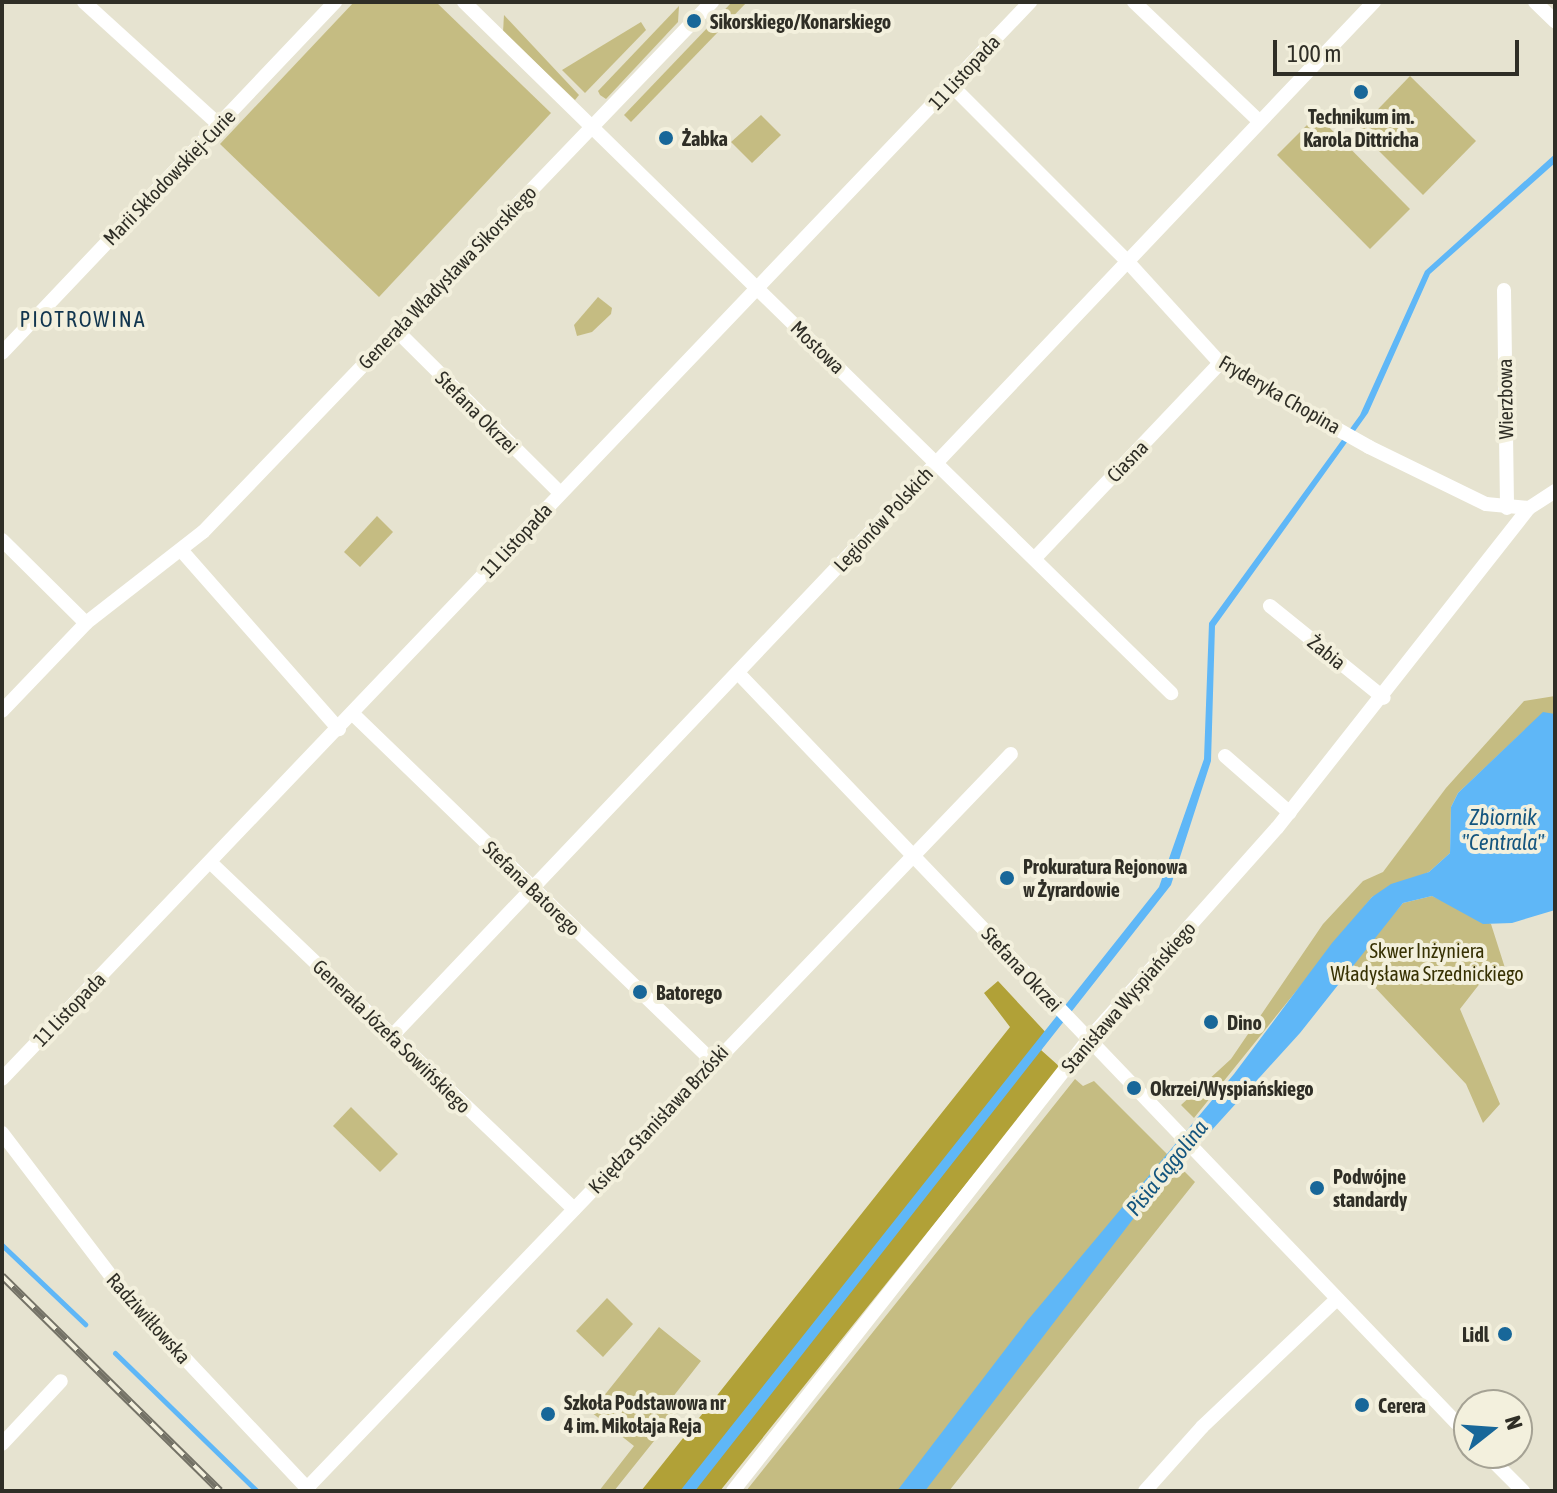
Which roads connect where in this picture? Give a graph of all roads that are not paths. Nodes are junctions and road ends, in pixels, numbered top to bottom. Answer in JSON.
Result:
{"nodes":[{"id":1,"x":84,"y":2,"type":"edge"},
{"id":2,"x":335,"y":2,"type":"edge"},
{"id":3,"x":464,"y":2,"type":"edge"},
{"id":4,"x":712,"y":2,"type":"edge"},
{"id":5,"x":1030,"y":2,"type":"edge"},
{"id":6,"x":1134,"y":2,"type":"edge"},
{"id":7,"x":1374,"y":2,"type":"edge"},
{"id":8,"x":1535,"y":2,"type":"edge"},
{"id":9,"x":1555,"y":21,"type":"edge"},
{"id":10,"x":952,"y":86,"type":"junction"},
{"id":11,"x":1259,"y":121,"type":"junction"},
{"id":12,"x":219,"y":125,"type":"junction"},
{"id":13,"x":593,"y":125,"type":"junction"},
{"id":14,"x":1127,"y":261,"type":"junction"},
{"id":15,"x":756,"y":287,"type":"junction"},
{"id":16,"x":1504,"y":290,"type":"dead end"},
{"id":17,"x":396,"y":330,"type":"junction"},
{"id":18,"x":2,"y":353,"type":"edge"},
{"id":19,"x":1220,"y":363,"type":"junction"},
{"id":20,"x":937,"y":461,"type":"junction"},
{"id":21,"x":1555,"y":491,"type":"edge"},
{"id":22,"x":560,"y":493,"type":"junction"},
{"id":23,"x":1507,"y":508,"type":"junction"},
{"id":24,"x":1529,"y":508,"type":"junction"},
{"id":25,"x":2,"y":540,"type":"edge"},
{"id":26,"x":181,"y":550,"type":"junction"},
{"id":27,"x":1035,"y":558,"type":"junction"},
{"id":28,"x":1270,"y":606,"type":"dead end"},
{"id":29,"x":86,"y":623,"type":"junction"},
{"id":30,"x":740,"y":675,"type":"junction"},
{"id":31,"x":1171,"y":693,"type":"dead end"},
{"id":32,"x":1384,"y":698,"type":"junction"},
{"id":33,"x":2,"y":711,"type":"edge"},
{"id":34,"x":354,"y":715,"type":"junction"},
{"id":35,"x":339,"y":729,"type":"junction"},
{"id":36,"x":1011,"y":754,"type":"dead end"},
{"id":37,"x":1225,"y":756,"type":"dead end"},
{"id":38,"x":1290,"y":813,"type":"junction"},
{"id":39,"x":911,"y":855,"type":"junction"},
{"id":40,"x":210,"y":862,"type":"junction"},
{"id":41,"x":532,"y":889,"type":"junction"},
{"id":42,"x":392,"y":1036,"type":"junction"},
{"id":43,"x":1088,"y":1040,"type":"junction"},
{"id":44,"x":712,"y":1061,"type":"junction"},
{"id":45,"x":2,"y":1079,"type":"edge"},
{"id":46,"x":2,"y":1133,"type":"edge"},
{"id":47,"x":574,"y":1209,"type":"junction"},
{"id":48,"x":1337,"y":1299,"type":"junction"},
{"id":49,"x":61,"y":1381,"type":"dead end"},
{"id":50,"x":1453,"y":1419,"type":"edge"},
{"id":51,"x":2,"y":1444,"type":"edge"},
{"id":52,"x":1501,"y":1469,"type":"edge"},
{"id":53,"x":309,"y":1489,"type":"edge"},
{"id":54,"x":733,"y":1491,"type":"edge"},
{"id":55,"x":1145,"y":1491,"type":"edge"},
{"id":56,"x":1523,"y":1491,"type":"edge"}],
"edges":[{"from":1,"to":12,"type":"street"},
{"from":2,"to":12,"type":"street","name":"Marii Skłodowskiej-Curie"},
{"from":3,"to":13,"type":"street","name":"Mostowa"},
{"from":4,"to":13,"type":"street","name":"Generała Władysława Sikorskiego"},
{"from":5,"to":10,"type":"street","name":"11 Listopada"},
{"from":6,"to":11,"type":"street"},
{"from":7,"to":11,"type":"street","name":"Legionów Polskich"},
{"from":8,"to":9,"type":"street"},
{"from":10,"to":14,"type":"street","name":"Fryderyka Chopina"},
{"from":10,"to":15,"type":"street","name":"11 Listopada"},
{"from":11,"to":14,"type":"street","name":"Legionów Polskich"},
{"from":12,"to":18,"type":"street","name":"Marii Skłodowskiej-Curie"},
{"from":13,"to":15,"type":"street","name":"Mostowa"},
{"from":13,"to":17,"type":"street","name":"Generała Władysława Sikorskiego"},
{"from":14,"to":19,"type":"street","name":"Fryderyka Chopina"},
{"from":14,"to":20,"type":"street","name":"Legionów Polskich"},
{"from":15,"to":20,"type":"street","name":"Mostowa"},
{"from":15,"to":22,"type":"street","name":"11 Listopada"},
{"from":16,"to":23,"type":"street","name":"Wierzbowa"},
{"from":17,"to":22,"type":"street","name":"Stefana Okrzei"},
{"from":17,"to":26,"type":"street","name":"Generała Władysława Sikorskiego"},
{"from":19,"to":23,"type":"street","name":"Fryderyka Chopina"},
{"from":19,"to":27,"type":"street","name":"Ciasna"},
{"from":20,"to":27,"type":"street","name":"Mostowa"},
{"from":20,"to":30,"type":"street","name":"Legionów Polskich"},
{"from":21,"to":24,"type":"street"},
{"from":22,"to":34,"type":"street","name":"11 Listopada"},
{"from":23,"to":24,"type":"street","name":"Fryderyka Chopina"},
{"from":24,"to":32,"type":"street","name":"Stanisława Wyspiańskiego"},
{"from":25,"to":29,"type":"street"},
{"from":26,"to":29,"type":"street","name":"Generała Władysława Sikorskiego"},
{"from":26,"to":35,"type":"street"},
{"from":27,"to":31,"type":"street","name":"Mostowa"},
{"from":28,"to":32,"type":"street","name":"Żabia"},
{"from":29,"to":33,"type":"street","name":"Generała Władysława Sikorskiego"},
{"from":30,"to":39,"type":"street","name":"Stefana Okrzei"},
{"from":30,"to":41,"type":"street","name":"Legionów Polskich"},
{"from":32,"to":38,"type":"street","name":"Stanisława Wyspiańskiego"},
{"from":34,"to":35,"type":"street","name":"11 Listopada"},
{"from":34,"to":41,"type":"street","name":"Stefana Batorego"},
{"from":35,"to":40,"type":"street","name":"11 Listopada"},
{"from":36,"to":39,"type":"street","name":"Księdza Stanisława Brzóski"},
{"from":37,"to":38,"type":"street"},
{"from":38,"to":43,"type":"street","name":"Stanisława Wyspiańskiego"},
{"from":39,"to":43,"type":"street","name":"Stefana Okrzei"},
{"from":39,"to":44,"type":"street","name":"Księdza Stanisława Brzóski"},
{"from":40,"to":42,"type":"street","name":"Generała Józefa Sowińskiego"},
{"from":40,"to":45,"type":"street","name":"11 Listopada"},
{"from":41,"to":42,"type":"street","name":"Legionów Polskich"},
{"from":41,"to":44,"type":"street","name":"Stefana Batorego"},
{"from":42,"to":47,"type":"street","name":"Generała Józefa Sowińskiego"},
{"from":43,"to":48,"type":"street","name":"Stefana Okrzei"},
{"from":43,"to":54,"type":"street","name":"Stanisława Wyspiańskiego"},
{"from":44,"to":47,"type":"street","name":"Księdza Stanisława Brzóski"},
{"from":46,"to":53,"type":"street","name":"Radziwiłłowska"},
{"from":47,"to":53,"type":"street","name":"Księdza Stanisława Brzóski"},
{"from":48,"to":50,"type":"street","name":"Stefana Okrzei"},
{"from":48,"to":55,"type":"street"},
{"from":49,"to":51,"type":"street"},
{"from":52,"to":56,"type":"street"}]}
